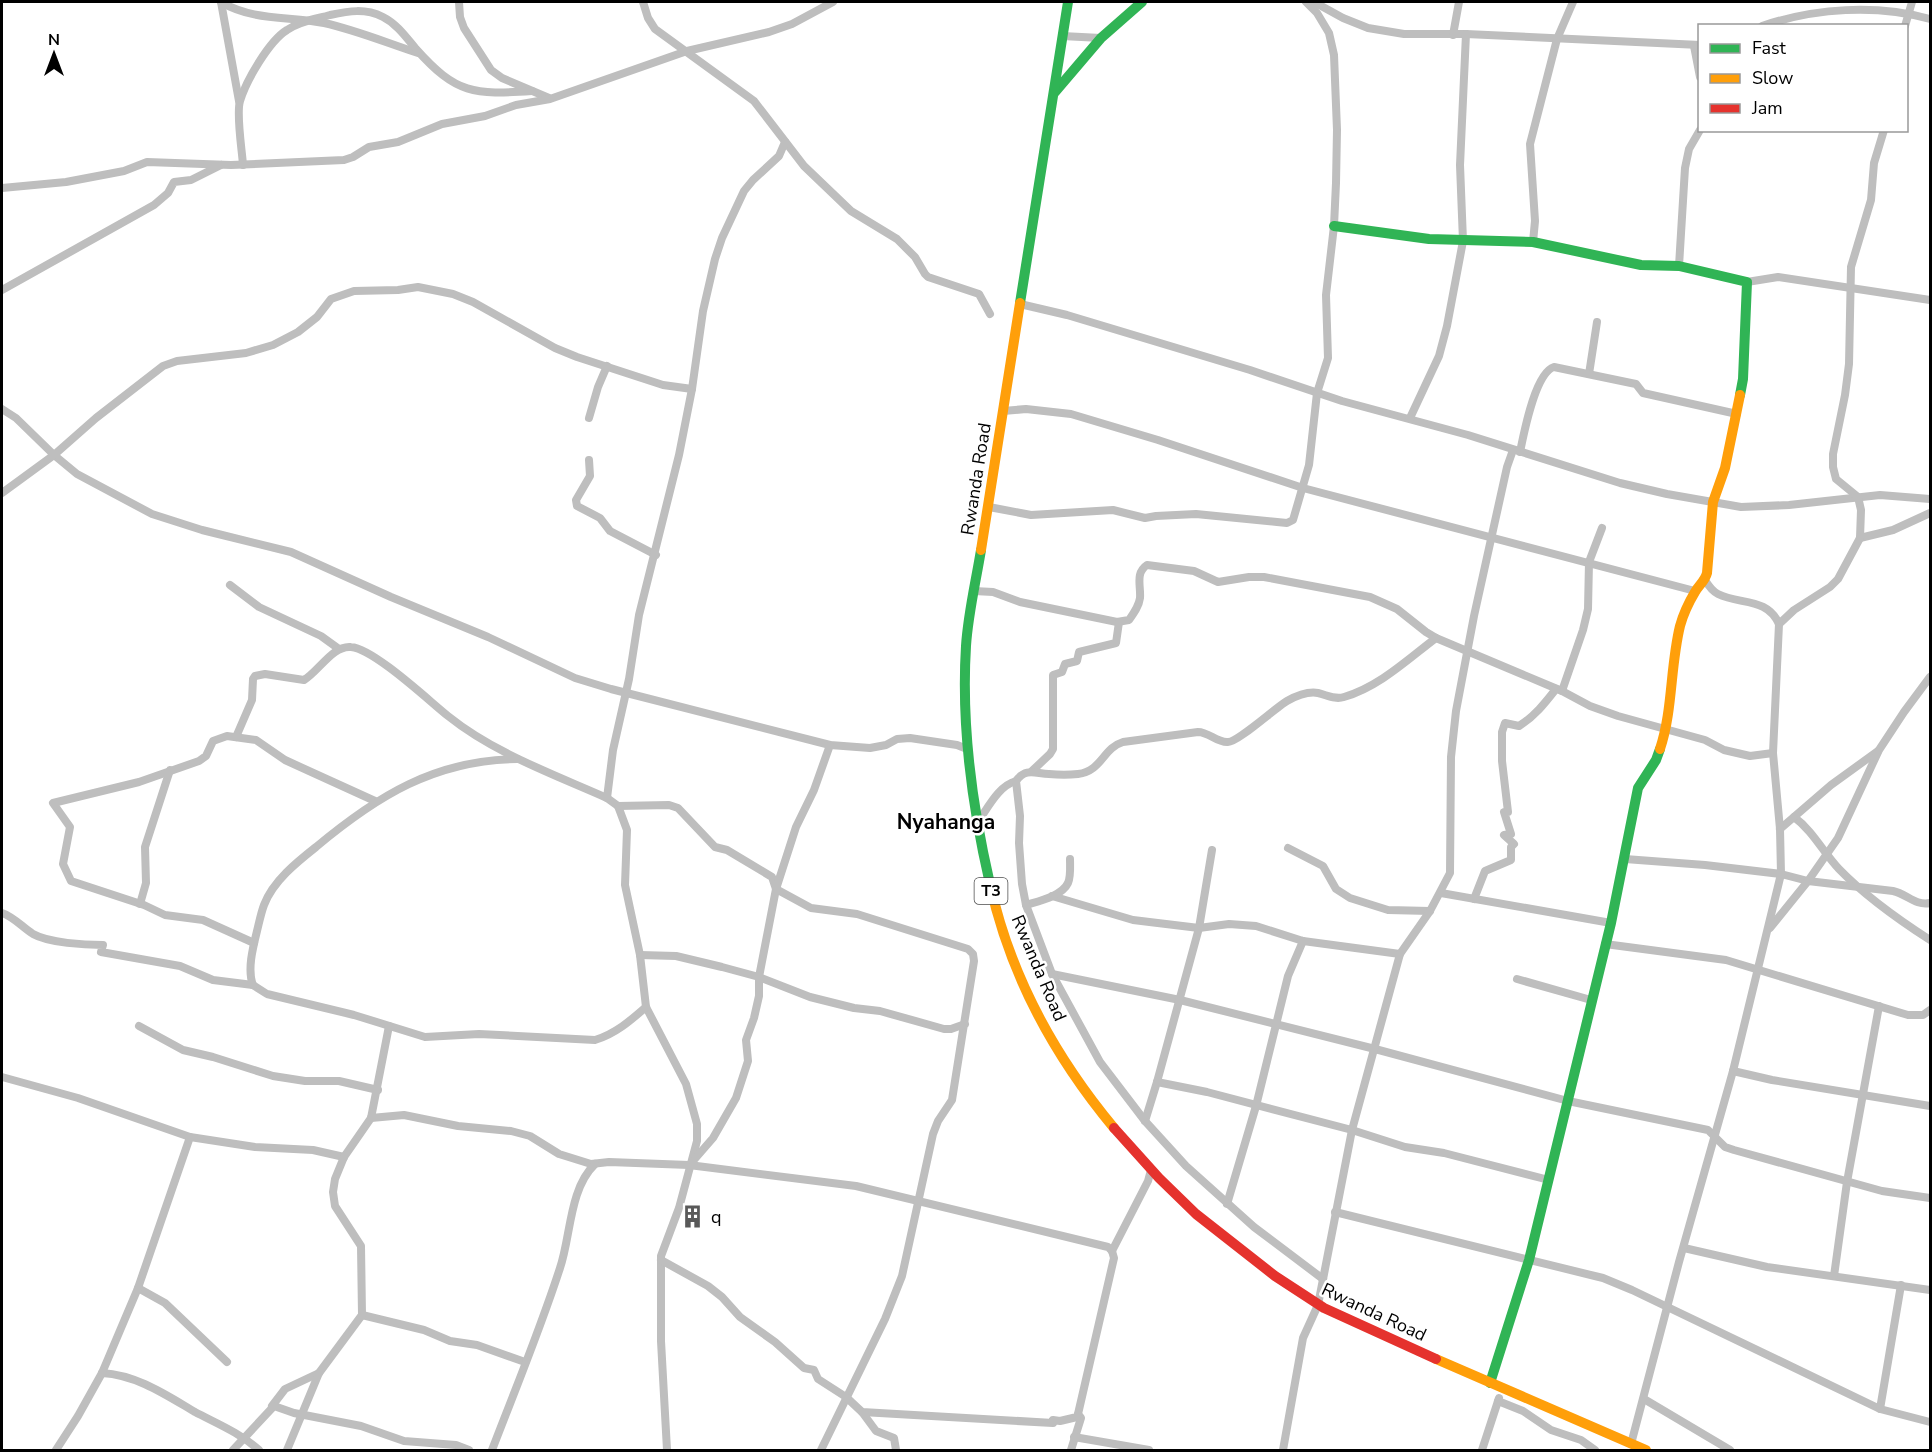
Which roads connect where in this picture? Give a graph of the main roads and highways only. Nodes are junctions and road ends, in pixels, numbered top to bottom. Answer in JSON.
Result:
{"nodes":[{"id":1,"x":1068,"y":2,"type":"edge"},
{"id":2,"x":1142,"y":2,"type":"edge"},
{"id":3,"x":1053,"y":95,"type":"junction"},
{"id":4,"x":1334,"y":226,"type":"road end"},
{"id":5,"x":1490,"y":1383,"type":"junction"},
{"id":6,"x":1624,"y":1445,"type":"edge"},
{"id":7,"x":1646,"y":1450,"type":"edge"}],
"edges":[{"from":1,"to":3,"type":"main road","name":"Rwanda Road","number":"T3"},
{"from":2,"to":3,"type":"main road"},
{"from":3,"to":5,"type":"main road","name":"Rwanda Road","number":"T3"},
{"from":4,"to":5,"type":"main road"},
{"from":5,"to":6,"type":"main road","name":"Rwanda Road","number":"T3"},
{"from":6,"to":7,"type":"main road","name":"Rwanda Road","number":"T3"}]}
